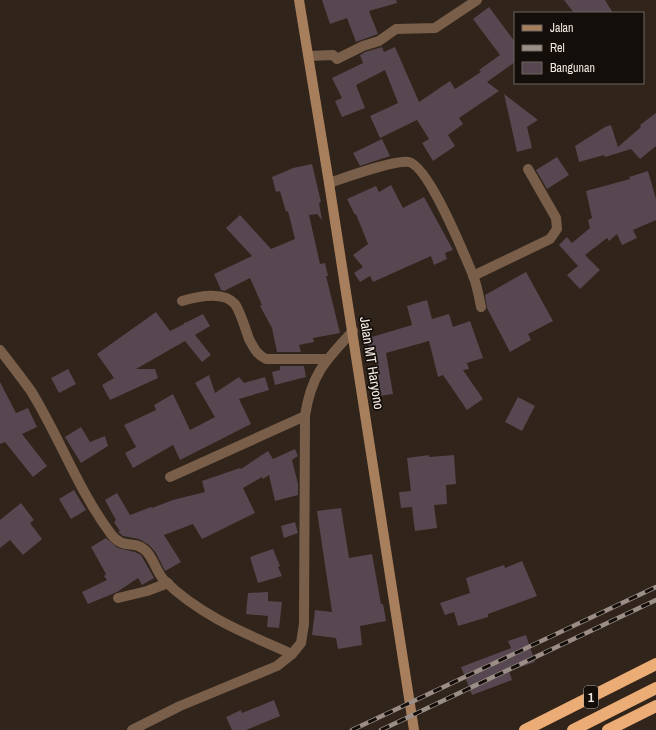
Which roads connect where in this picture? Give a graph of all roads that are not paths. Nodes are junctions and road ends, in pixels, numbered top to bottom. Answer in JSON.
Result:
{"nodes":[{"id":1,"x":299,"y":0,"type":"edge"},
{"id":2,"x":477,"y":0,"type":"edge"},
{"id":3,"x":309,"y":56,"type":"junction"},
{"id":4,"x":528,"y":169,"type":"dead end"},
{"id":5,"x":329,"y":183,"type":"junction"},
{"id":6,"x":473,"y":276,"type":"junction"},
{"id":7,"x":182,"y":301,"type":"dead end"},
{"id":8,"x":481,"y":307,"type":"dead end"},
{"id":9,"x":353,"y":331,"type":"junction"},
{"id":10,"x":0,"y":350,"type":"edge"},
{"id":11,"x":327,"y":359,"type":"junction"},
{"id":12,"x":305,"y":416,"type":"junction"},
{"id":13,"x":170,"y":477,"type":"dead end"},
{"id":14,"x":168,"y":583,"type":"junction"},
{"id":15,"x":118,"y":598,"type":"dead end"},
{"id":16,"x":292,"y":654,"type":"junction"},
{"id":17,"x":656,"y":664,"type":"edge"},
{"id":18,"x":656,"y":688,"type":"edge"},
{"id":19,"x":656,"y":706,"type":"edge"},
{"id":20,"x":656,"y":712,"type":"edge"},
{"id":21,"x":132,"y":730,"type":"edge"},
{"id":22,"x":414,"y":730,"type":"edge"},
{"id":23,"x":525,"y":730,"type":"edge"},
{"id":24,"x":573,"y":730,"type":"edge"},
{"id":25,"x":608,"y":730,"type":"edge"},
{"id":26,"x":622,"y":730,"type":"edge"}],
"edges":[{"from":1,"to":3,"type":"main road","name":"Jalan MT Haryono"},
{"from":2,"to":3,"type":"street"},
{"from":3,"to":5,"type":"main road","name":"Jalan MT Haryono"},
{"from":4,"to":6,"type":"street"},
{"from":5,"to":6,"type":"street"},
{"from":5,"to":9,"type":"main road","name":"Jalan MT Haryono"},
{"from":6,"to":8,"type":"street"},
{"from":7,"to":11,"type":"street"},
{"from":9,"to":11,"type":"street"},
{"from":9,"to":22,"type":"main road","name":"Jalan MT Haryono"},
{"from":10,"to":14,"type":"street"},
{"from":11,"to":12,"type":"street"},
{"from":12,"to":13,"type":"street"},
{"from":12,"to":16,"type":"street"},
{"from":14,"to":15,"type":"street"},
{"from":14,"to":16,"type":"street"},
{"from":16,"to":21,"type":"street"},
{"from":17,"to":23,"type":"highway","number":"1"},
{"from":18,"to":24,"type":"highway","number":"1"},
{"from":19,"to":25,"type":"highway"},
{"from":20,"to":26,"type":"highway"}]}
